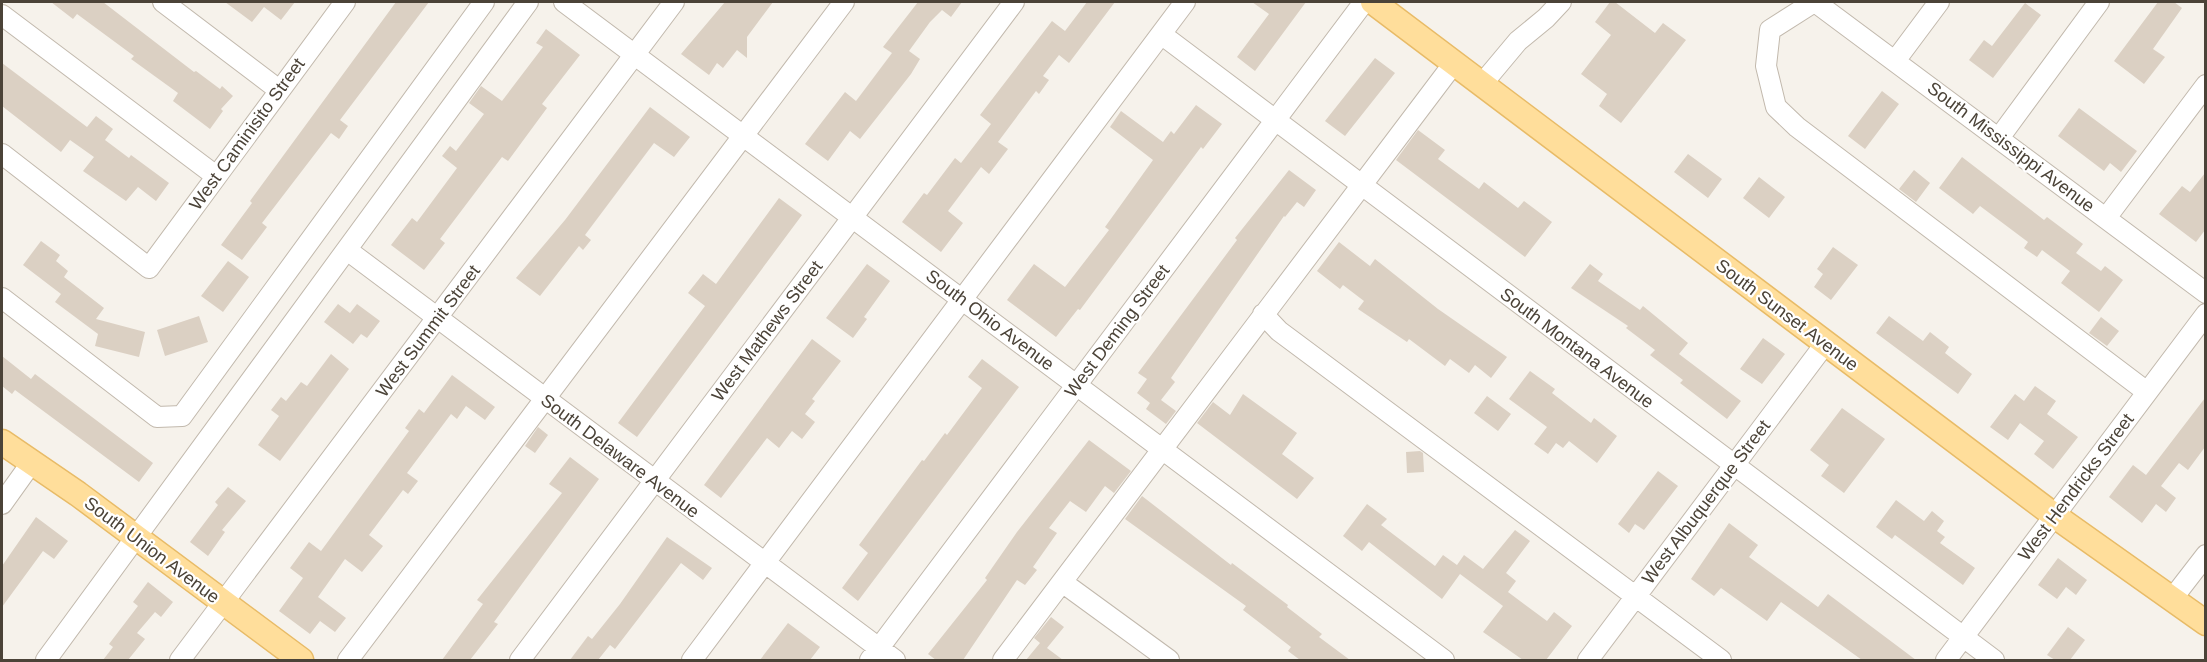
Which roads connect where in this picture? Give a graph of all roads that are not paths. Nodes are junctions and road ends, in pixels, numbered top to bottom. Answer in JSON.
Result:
{"nodes":[{"id":1,"x":163,"y":2,"type":"edge"},
{"id":2,"x":345,"y":2,"type":"edge"},
{"id":3,"x":484,"y":2,"type":"edge"},
{"id":4,"x":528,"y":2,"type":"edge"},
{"id":5,"x":564,"y":2,"type":"edge"},
{"id":6,"x":674,"y":2,"type":"edge"},
{"id":7,"x":844,"y":2,"type":"edge"},
{"id":8,"x":1014,"y":2,"type":"edge"},
{"id":9,"x":1185,"y":2,"type":"edge"},
{"id":10,"x":1364,"y":2,"type":"edge"},
{"id":11,"x":1373,"y":2,"type":"edge"},
{"id":12,"x":1561,"y":2,"type":"edge"},
{"id":13,"x":1815,"y":2,"type":"edge"},
{"id":14,"x":1939,"y":2,"type":"edge"},
{"id":15,"x":2099,"y":2,"type":"edge"},
{"id":16,"x":2,"y":15,"type":"edge"},
{"id":17,"x":1161,"y":34,"type":"junction"},
{"id":18,"x":634,"y":55,"type":"junction"},
{"id":19,"x":1895,"y":61,"type":"junction"},
{"id":20,"x":1454,"y":63,"type":"junction"},
{"id":21,"x":1482,"y":84,"type":"junction"},
{"id":22,"x":2205,"y":85,"type":"edge"},
{"id":23,"x":279,"y":90,"type":"junction"},
{"id":24,"x":1274,"y":121,"type":"junction"},
{"id":25,"x":742,"y":135,"type":"junction"},
{"id":26,"x":1999,"y":138,"type":"junction"},
{"id":27,"x":2,"y":154,"type":"edge"},
{"id":28,"x":216,"y":176,"type":"junction"},
{"id":29,"x":1360,"y":185,"type":"junction"},
{"id":30,"x":853,"y":217,"type":"junction"},
{"id":31,"x":2106,"y":218,"type":"junction"},
{"id":32,"x":347,"y":250,"type":"junction"},
{"id":33,"x":2205,"y":293,"type":"edge"},
{"id":34,"x":2,"y":298,"type":"edge"},
{"id":35,"x":962,"y":298,"type":"junction"},
{"id":36,"x":1263,"y":314,"type":"junction"},
{"id":37,"x":2205,"y":314,"type":"edge"},
{"id":38,"x":438,"y":319,"type":"junction"},
{"id":39,"x":1825,"y":344,"type":"junction"},
{"id":40,"x":1077,"y":385,"type":"junction"},
{"id":41,"x":2147,"y":392,"type":"junction"},
{"id":42,"x":545,"y":400,"type":"junction"},
{"id":43,"x":2,"y":442,"type":"edge"},
{"id":44,"x":1161,"y":448,"type":"junction"},
{"id":45,"x":32,"y":462,"type":"junction"},
{"id":46,"x":1734,"y":466,"type":"junction"},
{"id":47,"x":654,"y":482,"type":"junction"},
{"id":48,"x":2,"y":504,"type":"edge"},
{"id":49,"x":2055,"y":516,"type":"junction"},
{"id":50,"x":135,"y":537,"type":"junction"},
{"id":51,"x":2205,"y":555,"type":"edge"},
{"id":52,"x":764,"y":564,"type":"junction"},
{"id":53,"x":1062,"y":582,"type":"junction"},
{"id":54,"x":1635,"y":597,"type":"junction"},
{"id":55,"x":2172,"y":599,"type":"junction"},
{"id":56,"x":223,"y":603,"type":"junction"},
{"id":57,"x":2205,"y":623,"type":"edge"},
{"id":58,"x":1963,"y":638,"type":"junction"},
{"id":59,"x":881,"y":657,"type":"edge"},
{"id":60,"x":46,"y":660,"type":"edge"},
{"id":61,"x":180,"y":660,"type":"edge"},
{"id":62,"x":301,"y":660,"type":"edge"},
{"id":63,"x":348,"y":660,"type":"edge"},
{"id":64,"x":520,"y":660,"type":"edge"},
{"id":65,"x":692,"y":660,"type":"edge"},
{"id":66,"x":1003,"y":660,"type":"edge"},
{"id":67,"x":1169,"y":660,"type":"edge"},
{"id":68,"x":1444,"y":660,"type":"edge"},
{"id":69,"x":1588,"y":660,"type":"edge"},
{"id":70,"x":1721,"y":660,"type":"edge"},
{"id":71,"x":1947,"y":660,"type":"edge"},
{"id":72,"x":1994,"y":660,"type":"edge"}],
"edges":[{"from":1,"to":23,"type":"street"},
{"from":2,"to":23,"type":"street","name":"West Caminisito Street"},
{"from":3,"to":34,"type":"street"},
{"from":4,"to":32,"type":"street"},
{"from":5,"to":18,"type":"street","name":"South Ohio Avenue"},
{"from":6,"to":18,"type":"street","name":"West Summit Street"},
{"from":7,"to":25,"type":"street"},
{"from":8,"to":30,"type":"street","name":"West Mathews Street"},
{"from":9,"to":17,"type":"street"},
{"from":10,"to":24,"type":"street","name":"West Deming Street"},
{"from":11,"to":20,"type":"main road","name":"South Sunset Avenue"},
{"from":12,"to":21,"type":"street"},
{"from":13,"to":19,"type":"street","name":"South Mississippi Avenue"},
{"from":13,"to":41,"type":"street"},
{"from":14,"to":19,"type":"street"},
{"from":15,"to":26,"type":"street"},
{"from":16,"to":28,"type":"street"},
{"from":17,"to":24,"type":"street","name":"South Montana Avenue"},
{"from":17,"to":35,"type":"street"},
{"from":18,"to":25,"type":"street","name":"South Ohio Avenue"},
{"from":18,"to":38,"type":"street","name":"West Summit Street"},
{"from":19,"to":26,"type":"street","name":"South Mississippi Avenue"},
{"from":20,"to":21,"type":"main road","name":"South Sunset Avenue"},
{"from":20,"to":29,"type":"street"},
{"from":21,"to":39,"type":"main road","name":"South Sunset Avenue"},
{"from":22,"to":31,"type":"street"},
{"from":23,"to":28,"type":"street","name":"West Caminisito Street"},
{"from":24,"to":29,"type":"street","name":"South Montana Avenue"},
{"from":24,"to":40,"type":"street","name":"West Deming Street"},
{"from":25,"to":30,"type":"street","name":"South Ohio Avenue"},
{"from":25,"to":42,"type":"street"},
{"from":26,"to":31,"type":"street","name":"South Mississippi Avenue"},
{"from":27,"to":28,"type":"street","name":"West Caminisito Street"},
{"from":29,"to":36,"type":"street"},
{"from":29,"to":46,"type":"street","name":"South Montana Avenue"},
{"from":30,"to":35,"type":"street","name":"South Ohio Avenue"},
{"from":30,"to":47,"type":"street","name":"West Mathews Street"},
{"from":31,"to":33,"type":"street","name":"South Mississippi Avenue"},
{"from":32,"to":38,"type":"street","name":"South Delaware Avenue"},
{"from":32,"to":50,"type":"street"},
{"from":35,"to":40,"type":"street","name":"South Ohio Avenue"},
{"from":35,"to":52,"type":"street"},
{"from":36,"to":44,"type":"street"},
{"from":36,"to":54,"type":"street"},
{"from":37,"to":41,"type":"street","name":"West Hendricks Street"},
{"from":38,"to":42,"type":"street","name":"South Delaware Avenue"},
{"from":38,"to":56,"type":"street","name":"West Summit Street"},
{"from":39,"to":46,"type":"street","name":"West Albuquerque Street"},
{"from":39,"to":49,"type":"main road","name":"South Sunset Avenue"},
{"from":40,"to":44,"type":"street","name":"South Ohio Avenue"},
{"from":40,"to":59,"type":"street","name":"West Deming Street"},
{"from":41,"to":49,"type":"street","name":"West Hendricks Street"},
{"from":42,"to":47,"type":"street","name":"South Delaware Avenue"},
{"from":42,"to":63,"type":"street"},
{"from":43,"to":45,"type":"main road","name":"South Union Avenue"},
{"from":44,"to":53,"type":"street"},
{"from":44,"to":68,"type":"street","name":"South Ohio Avenue"},
{"from":45,"to":48,"type":"street"},
{"from":45,"to":50,"type":"main road","name":"South Union Avenue"},
{"from":46,"to":54,"type":"street","name":"West Albuquerque Street"},
{"from":46,"to":58,"type":"street","name":"South Montana Avenue"},
{"from":47,"to":52,"type":"street","name":"South Delaware Avenue"},
{"from":47,"to":64,"type":"street","name":"West Mathews Street"},
{"from":49,"to":55,"type":"main road","name":"South Sunset Avenue"},
{"from":49,"to":58,"type":"street","name":"West Hendricks Street"},
{"from":50,"to":56,"type":"main road","name":"South Union Avenue"},
{"from":50,"to":60,"type":"street"},
{"from":51,"to":55,"type":"street"},
{"from":52,"to":59,"type":"street","name":"South Delaware Avenue"},
{"from":52,"to":65,"type":"street"},
{"from":53,"to":66,"type":"street"},
{"from":53,"to":67,"type":"street"},
{"from":54,"to":69,"type":"street","name":"West Albuquerque Street"},
{"from":54,"to":70,"type":"street"},
{"from":55,"to":57,"type":"main road","name":"South Sunset Avenue"},
{"from":56,"to":61,"type":"street","name":"West Summit Street"},
{"from":56,"to":62,"type":"main road","name":"South Union Avenue"},
{"from":58,"to":71,"type":"street","name":"West Hendricks Street"},
{"from":58,"to":72,"type":"street","name":"South Montana Avenue"}]}
